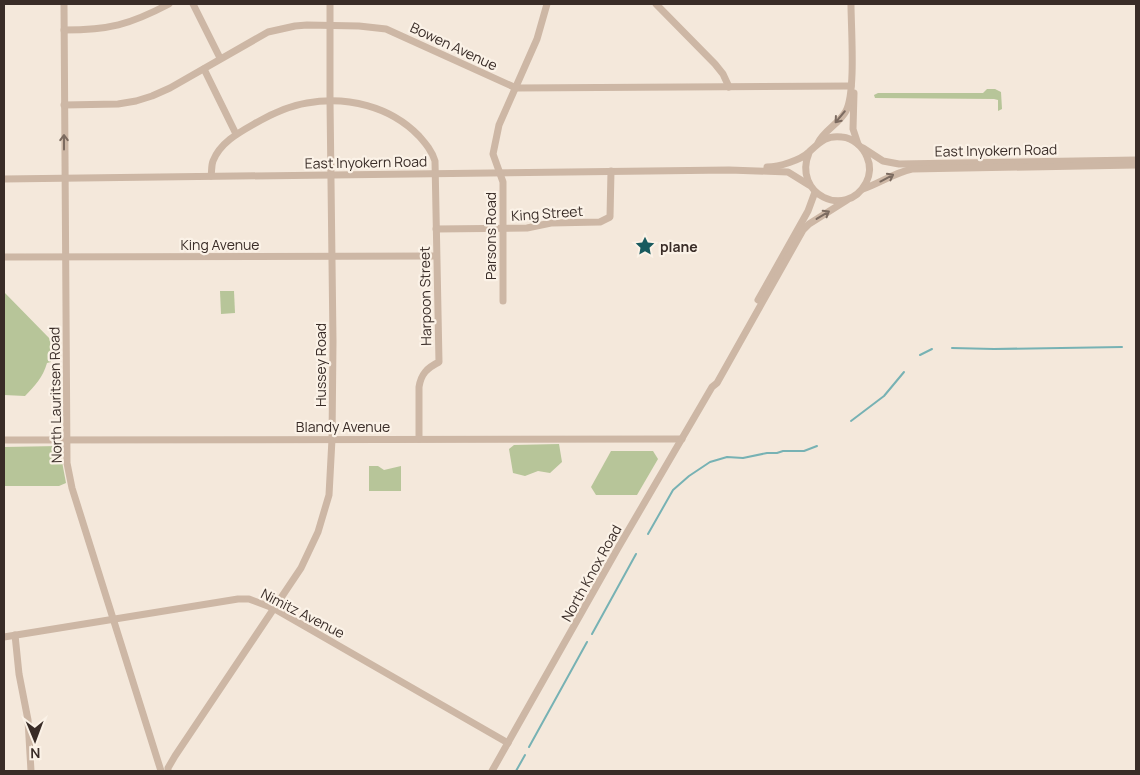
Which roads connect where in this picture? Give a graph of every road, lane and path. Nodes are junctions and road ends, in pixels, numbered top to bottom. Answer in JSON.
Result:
{"nodes":[{"id":1,"x":64,"y":4,"type":"edge"},
{"id":2,"x":169,"y":4,"type":"edge"},
{"id":3,"x":193,"y":4,"type":"edge"},
{"id":4,"x":330,"y":4,"type":"edge"},
{"id":5,"x":547,"y":4,"type":"edge"},
{"id":6,"x":656,"y":4,"type":"edge"},
{"id":7,"x":851,"y":4,"type":"edge"},
{"id":8,"x":330,"y":26,"type":"junction"},
{"id":9,"x":64,"y":30,"type":"junction"},
{"id":10,"x":220,"y":58,"type":"junction"},
{"id":11,"x":204,"y":69,"type":"junction"},
{"id":12,"x":851,"y":86,"type":"junction"},
{"id":13,"x":729,"y":87,"type":"junction"},
{"id":14,"x":516,"y":88,"type":"junction"},
{"id":15,"x":330,"y":101,"type":"junction"},
{"id":16,"x":64,"y":104,"type":"junction"},
{"id":17,"x":236,"y":134,"type":"junction"},
{"id":18,"x":818,"y":143,"type":"junction"},
{"id":19,"x":860,"y":146,"type":"junction"},
{"id":20,"x":809,"y":153,"type":"junction"},
{"id":21,"x":1136,"y":160,"type":"edge"},
{"id":22,"x":1136,"y":165,"type":"edge"},
{"id":23,"x":729,"y":170,"type":"junction"},
{"id":24,"x":611,"y":171,"type":"junction"},
{"id":25,"x":500,"y":172,"type":"junction"},
{"id":26,"x":435,"y":174,"type":"junction"},
{"id":27,"x":331,"y":175,"type":"junction"},
{"id":28,"x":211,"y":176,"type":"junction"},
{"id":29,"x":64,"y":178,"type":"junction"},
{"id":30,"x":4,"y":179,"type":"edge"},
{"id":31,"x":809,"y":185,"type":"junction"},
{"id":32,"x":863,"y":189,"type":"junction"},
{"id":33,"x":815,"y":192,"type":"junction"},
{"id":34,"x":846,"y":200,"type":"junction"},
{"id":35,"x":503,"y":228,"type":"junction"},
{"id":36,"x":436,"y":229,"type":"junction"},
{"id":37,"x":331,"y":256,"type":"junction"},
{"id":38,"x":436,"y":256,"type":"junction"},
{"id":39,"x":4,"y":257,"type":"edge"},
{"id":40,"x":66,"y":257,"type":"junction"},
{"id":41,"x":503,"y":301,"type":"dead end"},
{"id":42,"x":712,"y":387,"type":"junction"},
{"id":43,"x":418,"y":438,"type":"junction"},
{"id":44,"x":332,"y":439,"type":"junction"},
{"id":45,"x":682,"y":439,"type":"junction"},
{"id":46,"x":4,"y":440,"type":"edge"},
{"id":47,"x":66,"y":440,"type":"junction"},
{"id":48,"x":262,"y":603,"type":"junction"},
{"id":49,"x":273,"y":608,"type":"junction"},
{"id":50,"x":113,"y":620,"type":"junction"},
{"id":51,"x":261,"y":627,"type":"junction"},
{"id":52,"x":15,"y":635,"type":"junction"},
{"id":53,"x":4,"y":637,"type":"edge"},
{"id":54,"x":508,"y":743,"type":"junction"},
{"id":55,"x":155,"y":754,"type":"junction"},
{"id":56,"x":175,"y":756,"type":"junction"},
{"id":57,"x":31,"y":771,"type":"edge"},
{"id":58,"x":161,"y":771,"type":"edge"},
{"id":59,"x":168,"y":771,"type":"edge"},
{"id":60,"x":492,"y":771,"type":"edge"}],
"edges":[{"from":1,"to":9,"type":"street","name":"North Lauritsen Road"},
{"from":2,"to":9,"type":"street"},
{"from":3,"to":10,"type":"street"},
{"from":4,"to":8,"type":"street","name":"Hussey Road"},
{"from":5,"to":14,"type":"street","name":"Parsons Road"},
{"from":6,"to":13,"type":"street"},
{"from":7,"to":12,"type":"street"},
{"from":8,"to":10,"type":"street","name":"Bowen Avenue"},
{"from":8,"to":14,"type":"street","name":"Bowen Avenue"},
{"from":8,"to":15,"type":"street","name":"Hussey Road"},
{"from":9,"to":16,"type":"street","name":"North Lauritsen Road"},
{"from":10,"to":11,"type":"street","name":"Bowen Avenue"},
{"from":11,"to":16,"type":"street","name":"Bowen Avenue"},
{"from":11,"to":17,"type":"street"},
{"from":12,"to":13,"type":"street","name":"Bowen Avenue"},
{"from":12,"to":18,"type":"street","one_way":true},
{"from":12,"to":19,"type":"street"},
{"from":13,"to":14,"type":"street","name":"Bowen Avenue"},
{"from":14,"to":25,"type":"street","name":"Parsons Road"},
{"from":15,"to":17,"type":"street","name":"Harpoon Street"},
{"from":15,"to":26,"type":"street","name":"Harpoon Street"},
{"from":15,"to":27,"type":"street","name":"Hussey Road"},
{"from":29,"to":16,"type":"street","name":"North Lauritsen Road","one_way":true},
{"from":17,"to":28,"type":"street","name":"Harpoon Street"},
{"from":18,"to":19,"type":"street"},
{"from":18,"to":20,"type":"street"},
{"from":19,"to":21,"type":"street","name":"East Inyokern Road"},
{"from":19,"to":32,"type":"street"},
{"from":20,"to":23,"type":"street","name":"East Inyokern Road"},
{"from":20,"to":31,"type":"street"},
{"from":32,"to":22,"type":"street","name":"East Inyokern Road","one_way":true},
{"from":23,"to":24,"type":"street","name":"East Inyokern Road"},
{"from":23,"to":31,"type":"street","name":"East Inyokern Road"},
{"from":24,"to":25,"type":"street","name":"East Inyokern Road"},
{"from":24,"to":35,"type":"street","name":"King Street"},
{"from":25,"to":26,"type":"street","name":"East Inyokern Road"},
{"from":25,"to":35,"type":"street","name":"Parsons Road"},
{"from":26,"to":27,"type":"street","name":"East Inyokern Road"},
{"from":26,"to":36,"type":"street","name":"Harpoon Street"},
{"from":27,"to":28,"type":"street","name":"East Inyokern Road"},
{"from":27,"to":37,"type":"street","name":"Hussey Road"},
{"from":28,"to":29,"type":"street","name":"East Inyokern Road"},
{"from":29,"to":30,"type":"street","name":"East Inyokern Road"},
{"from":29,"to":40,"type":"street","name":"North Lauritsen Road"},
{"from":31,"to":33,"type":"street"},
{"from":32,"to":34,"type":"street"},
{"from":33,"to":34,"type":"street"},
{"from":33,"to":42,"type":"street","name":"North Knox Road"},
{"from":42,"to":34,"type":"street","name":"North Knox Road","one_way":true},
{"from":35,"to":36,"type":"street","name":"King Street"},
{"from":35,"to":41,"type":"street","name":"Parsons Road"},
{"from":36,"to":38,"type":"street","name":"Harpoon Street"},
{"from":37,"to":38,"type":"street","name":"King Avenue"},
{"from":37,"to":40,"type":"street","name":"King Avenue"},
{"from":37,"to":44,"type":"street","name":"Hussey Road"},
{"from":38,"to":43,"type":"street","name":"Harpoon Street"},
{"from":39,"to":40,"type":"street","name":"King Avenue"},
{"from":40,"to":47,"type":"street","name":"North Lauritsen Road"},
{"from":42,"to":45,"type":"street","name":"North Knox Road"},
{"from":43,"to":44,"type":"street","name":"Blandy Avenue"},
{"from":43,"to":45,"type":"street","name":"Blandy Avenue"},
{"from":44,"to":47,"type":"street","name":"Blandy Avenue"},
{"from":44,"to":49,"type":"street","name":"Hussey Road"},
{"from":45,"to":54,"type":"street","name":"North Knox Road"},
{"from":46,"to":47,"type":"street","name":"Blandy Avenue"},
{"from":47,"to":50,"type":"street","name":"North Lauritsen Road"},
{"from":48,"to":49,"type":"street","name":"Nimitz Avenue"},
{"from":48,"to":50,"type":"street","name":"Nimitz Avenue"},
{"from":48,"to":51,"type":"street"},
{"from":49,"to":51,"type":"street","name":"Hussey Road"},
{"from":49,"to":54,"type":"street","name":"Nimitz Avenue"},
{"from":50,"to":52,"type":"street","name":"Nimitz Avenue"},
{"from":50,"to":55,"type":"street","name":"North Lauritsen Road"},
{"from":51,"to":56,"type":"street","name":"Hussey Road"},
{"from":52,"to":53,"type":"street","name":"Nimitz Avenue"},
{"from":52,"to":57,"type":"street"},
{"from":54,"to":60,"type":"street","name":"North Knox Road"},
{"from":55,"to":56,"type":"street"},
{"from":55,"to":58,"type":"street","name":"North Lauritsen Road"},
{"from":56,"to":59,"type":"street","name":"Hussey Road"}]}
